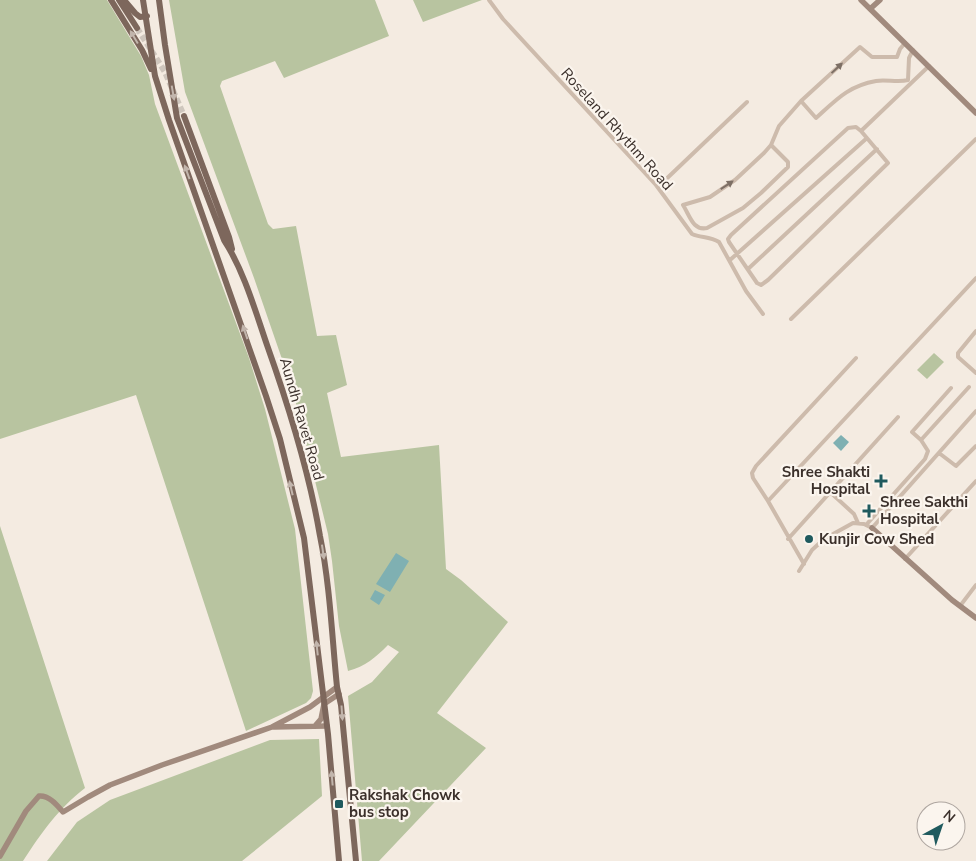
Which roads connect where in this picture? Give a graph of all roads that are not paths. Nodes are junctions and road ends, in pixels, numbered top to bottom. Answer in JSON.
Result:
{"nodes":[{"id":1,"x":111,"y":0,"type":"edge"},
{"id":2,"x":118,"y":0,"type":"edge"},
{"id":3,"x":124,"y":0,"type":"edge"},
{"id":4,"x":144,"y":0,"type":"edge"},
{"id":5,"x":159,"y":0,"type":"edge"},
{"id":6,"x":490,"y":0,"type":"edge"},
{"id":7,"x":861,"y":0,"type":"edge"},
{"id":8,"x":880,"y":0,"type":"edge"},
{"id":9,"x":870,"y":9,"type":"junction"},
{"id":10,"x":146,"y":16,"type":"junction"},
{"id":11,"x":137,"y":28,"type":"tunnel mouth"},
{"id":12,"x":905,"y":43,"type":"junction"},
{"id":13,"x":913,"y":50,"type":"junction"},
{"id":14,"x":897,"y":57,"type":"junction"},
{"id":15,"x":909,"y":58,"type":"junction"},
{"id":16,"x":929,"y":66,"type":"junction"},
{"id":17,"x":155,"y":76,"type":"junction"},
{"id":18,"x":801,"y":101,"type":"junction"},
{"id":19,"x":747,"y":102,"type":"dead end"},
{"id":20,"x":976,"y":113,"type":"edge"},
{"id":21,"x":184,"y":116,"type":"tunnel mouth"},
{"id":22,"x":861,"y":131,"type":"junction"},
{"id":23,"x":867,"y":138,"type":"junction"},
{"id":24,"x":976,"y":139,"type":"edge"},
{"id":25,"x":771,"y":145,"type":"junction"},
{"id":26,"x":877,"y":149,"type":"junction"},
{"id":27,"x":656,"y":185,"type":"junction"},
{"id":28,"x":232,"y":253,"type":"junction"},
{"id":29,"x":738,"y":253,"type":"junction"},
{"id":30,"x":730,"y":260,"type":"junction"},
{"id":31,"x":748,"y":269,"type":"junction"},
{"id":32,"x":976,"y":278,"type":"edge"},
{"id":33,"x":763,"y":314,"type":"dead end"},
{"id":34,"x":791,"y":319,"type":"dead end"},
{"id":35,"x":976,"y":331,"type":"edge"},
{"id":36,"x":856,"y":358,"type":"dead end"},
{"id":37,"x":976,"y":373,"type":"edge"},
{"id":38,"x":969,"y":387,"type":"dead end"},
{"id":39,"x":951,"y":388,"type":"dead end"},
{"id":40,"x":976,"y":411,"type":"edge"},
{"id":41,"x":898,"y":417,"type":"dead end"},
{"id":42,"x":921,"y":440,"type":"junction"},
{"id":43,"x":976,"y":446,"type":"edge"},
{"id":44,"x":939,"y":453,"type":"junction"},
{"id":45,"x":976,"y":480,"type":"edge"},
{"id":46,"x":830,"y":492,"type":"junction"},
{"id":47,"x":768,"y":501,"type":"junction"},
{"id":48,"x":858,"y":523,"type":"junction"},
{"id":49,"x":869,"y":526,"type":"junction"},
{"id":50,"x":788,"y":539,"type":"junction"},
{"id":51,"x":905,"y":559,"type":"junction"},
{"id":52,"x":804,"y":564,"type":"junction"},
{"id":53,"x":799,"y":571,"type":"dead end"},
{"id":54,"x":976,"y":585,"type":"edge"},
{"id":55,"x":960,"y":606,"type":"junction"},
{"id":56,"x":976,"y":618,"type":"edge"},
{"id":57,"x":338,"y":691,"type":"junction"},
{"id":58,"x":324,"y":696,"type":"junction"},
{"id":59,"x":324,"y":704,"type":"junction"},
{"id":60,"x":316,"y":726,"type":"junction"},
{"id":61,"x":327,"y":726,"type":"junction"},
{"id":62,"x":272,"y":727,"type":"junction"},
{"id":63,"x":0,"y":856,"type":"edge"},
{"id":64,"x":339,"y":861,"type":"edge"},
{"id":65,"x":356,"y":861,"type":"edge"}],
"edges":[{"from":17,"to":1,"type":"main road","one_way":true},
{"from":2,"to":11,"type":"main road"},
{"from":3,"to":10,"type":"main road"},
{"from":4,"to":10,"type":"main road","name":"Aundh Ravet Road"},
{"from":5,"to":28,"type":"main road","name":"Aundh Ravet Road","one_way":true},
{"from":6,"to":27,"type":"street","name":"Roseland Rhythm Road"},
{"from":7,"to":9,"type":"street"},
{"from":8,"to":9,"type":"street"},
{"from":9,"to":12,"type":"street"},
{"from":10,"to":17,"type":"main road","name":"Aundh Ravet Road"},
{"from":12,"to":13,"type":"street"},
{"from":12,"to":14,"type":"street"},
{"from":13,"to":15,"type":"street"},
{"from":13,"to":16,"type":"street"},
{"from":14,"to":15,"type":"street"},
{"from":18,"to":14,"type":"street","one_way":true},
{"from":15,"to":18,"type":"street"},
{"from":16,"to":20,"type":"street"},
{"from":16,"to":22,"type":"street"},
{"from":58,"to":17,"type":"main road","name":"Aundh Ravet Road","one_way":true},
{"from":18,"to":25,"type":"street"},
{"from":19,"to":27,"type":"street"},
{"from":21,"to":28,"type":"main road"},
{"from":22,"to":23,"type":"street"},
{"from":22,"to":29,"type":"street"},
{"from":23,"to":26,"type":"street"},
{"from":23,"to":29,"type":"street"},
{"from":24,"to":34,"type":"street"},
{"from":25,"to":25,"type":"street","one_way":true},
{"from":26,"to":31,"type":"street"},
{"from":26,"to":31,"type":"street"},
{"from":27,"to":30,"type":"street","name":"Roseland Rhythm Road"},
{"from":28,"to":57,"type":"main road","name":"Aundh Ravet Road","one_way":true},
{"from":29,"to":30,"type":"street"},
{"from":29,"to":31,"type":"street"},
{"from":30,"to":33,"type":"street","name":"Roseland Rhythm Road"},
{"from":32,"to":47,"type":"street"},
{"from":35,"to":37,"type":"street"},
{"from":36,"to":47,"type":"street"},
{"from":38,"to":42,"type":"street"},
{"from":39,"to":42,"type":"street"},
{"from":40,"to":44,"type":"street"},
{"from":41,"to":46,"type":"street"},
{"from":42,"to":49,"type":"street"},
{"from":43,"to":44,"type":"street"},
{"from":44,"to":49,"type":"street"},
{"from":45,"to":51,"type":"street"},
{"from":46,"to":48,"type":"street"},
{"from":46,"to":50,"type":"street"},
{"from":47,"to":50,"type":"street"},
{"from":48,"to":49,"type":"street"},
{"from":48,"to":52,"type":"street"},
{"from":49,"to":51,"type":"street"},
{"from":50,"to":52,"type":"street"},
{"from":51,"to":55,"type":"street"},
{"from":52,"to":53,"type":"street"},
{"from":54,"to":55,"type":"street"},
{"from":55,"to":56,"type":"street"},
{"from":57,"to":58,"type":"street"},
{"from":57,"to":59,"type":"street"},
{"from":57,"to":65,"type":"main road","name":"Aundh Ravet Road","one_way":true},
{"from":58,"to":59,"type":"main road","name":"Aundh Ravet Road"},
{"from":58,"to":62,"type":"street"},
{"from":59,"to":60,"type":"street"},
{"from":59,"to":61,"type":"main road","name":"Aundh Ravet Road"},
{"from":60,"to":61,"type":"street"},
{"from":60,"to":62,"type":"street"},
{"from":64,"to":61,"type":"main road","name":"Aundh Ravet Road","one_way":true},
{"from":62,"to":63,"type":"street"}]}
